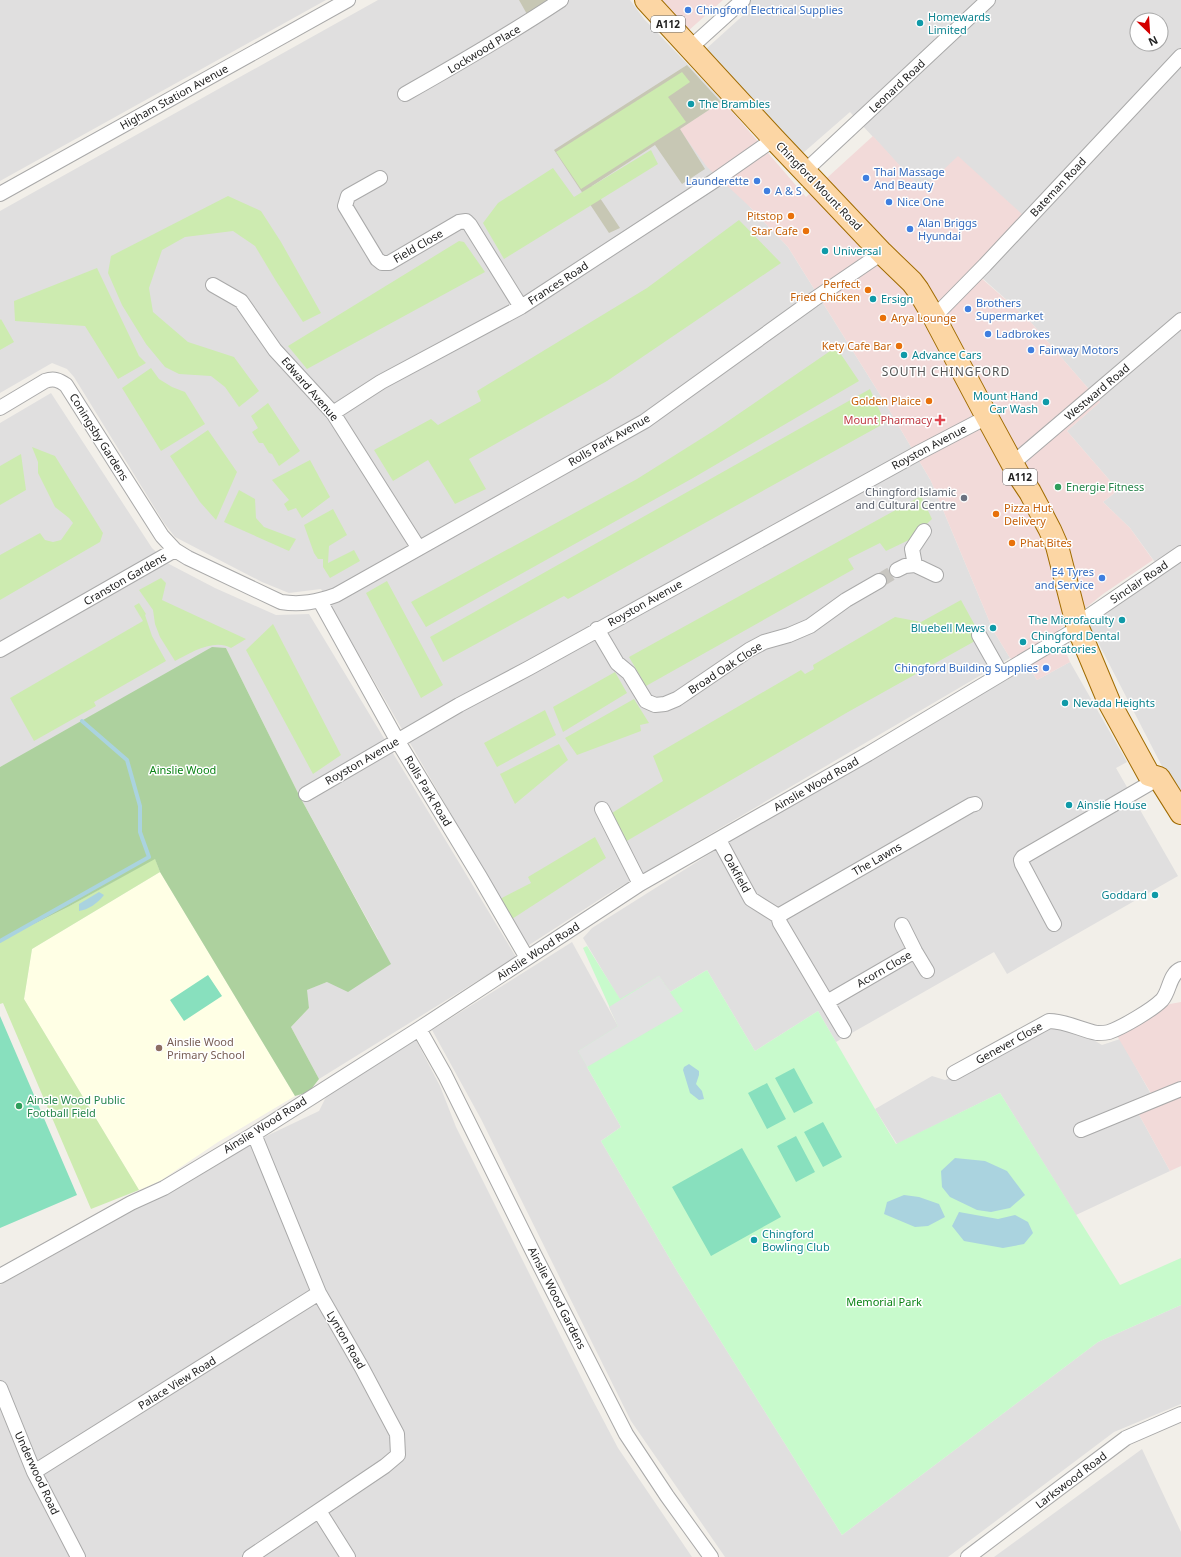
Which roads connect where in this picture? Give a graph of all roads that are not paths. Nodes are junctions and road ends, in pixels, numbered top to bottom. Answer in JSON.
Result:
{"nodes":[{"id":1,"x":348,"y":0,"type":"edge"},
{"id":2,"x":561,"y":0,"type":"edge"},
{"id":3,"x":646,"y":0,"type":"edge"},
{"id":4,"x":742,"y":0,"type":"edge"},
{"id":5,"x":988,"y":0,"type":"edge"},
{"id":6,"x":690,"y":48,"type":"junction"},
{"id":7,"x":1181,"y":56,"type":"edge"},
{"id":8,"x":405,"y":94,"type":"dead end"},
{"id":9,"x":774,"y":139,"type":"junction"},
{"id":10,"x":805,"y":172,"type":"junction"},
{"id":11,"x":380,"y":178,"type":"dead end"},
{"id":12,"x":0,"y":194,"type":"edge"},
{"id":13,"x":882,"y":253,"type":"junction"},
{"id":14,"x":213,"y":285,"type":"dead end"},
{"id":15,"x":521,"y":307,"type":"junction"},
{"id":16,"x":934,"y":317,"type":"junction"},
{"id":17,"x":1181,"y":320,"type":"edge"},
{"id":18,"x":0,"y":408,"type":"edge"},
{"id":19,"x":333,"y":413,"type":"junction"},
{"id":20,"x":986,"y":417,"type":"junction"},
{"id":21,"x":1012,"y":464,"type":"junction"},
{"id":22,"x":924,"y":531,"type":"dead end"},
{"id":23,"x":418,"y":548,"type":"junction"},
{"id":24,"x":175,"y":550,"type":"junction"},
{"id":25,"x":1181,"y":553,"type":"edge"},
{"id":26,"x":914,"y":565,"type":"junction"},
{"id":27,"x":897,"y":570,"type":"tunnel mouth"},
{"id":28,"x":936,"y":575,"type":"dead end"},
{"id":29,"x":879,"y":581,"type":"tunnel mouth"},
{"id":30,"x":320,"y":601,"type":"junction"},
{"id":31,"x":1078,"y":626,"type":"junction"},
{"id":32,"x":597,"y":629,"type":"junction"},
{"id":33,"x":979,"y":635,"type":"dead end"},
{"id":34,"x":0,"y":650,"type":"edge"},
{"id":35,"x":1000,"y":674,"type":"junction"},
{"id":36,"x":397,"y":740,"type":"junction"},
{"id":37,"x":1159,"y":778,"type":"junction"},
{"id":38,"x":306,"y":794,"type":"dead end"},
{"id":39,"x":976,"y":804,"type":"dead end"},
{"id":40,"x":602,"y":809,"type":"dead end"},
{"id":41,"x":1181,"y":813,"type":"edge"},
{"id":42,"x":719,"y":840,"type":"junction"},
{"id":43,"x":640,"y":884,"type":"junction"},
{"id":44,"x":778,"y":916,"type":"junction"},
{"id":45,"x":1054,"y":924,"type":"dead end"},
{"id":46,"x":902,"y":925,"type":"dead end"},
{"id":47,"x":916,"y":950,"type":"junction"},
{"id":48,"x":527,"y":958,"type":"junction"},
{"id":49,"x":1181,"y":969,"type":"edge"},
{"id":50,"x":927,"y":970,"type":"dead end"},
{"id":51,"x":827,"y":1002,"type":"junction"},
{"id":52,"x":419,"y":1029,"type":"junction"},
{"id":53,"x":844,"y":1031,"type":"dead end"},
{"id":54,"x":954,"y":1073,"type":"dead end"},
{"id":55,"x":1181,"y":1089,"type":"edge"},
{"id":56,"x":1081,"y":1130,"type":"dead end"},
{"id":57,"x":254,"y":1134,"type":"junction"},
{"id":58,"x":0,"y":1276,"type":"edge"},
{"id":59,"x":319,"y":1293,"type":"junction"},
{"id":60,"x":0,"y":1388,"type":"edge"},
{"id":61,"x":1181,"y":1414,"type":"edge"},
{"id":62,"x":34,"y":1472,"type":"junction"},
{"id":63,"x":318,"y":1511,"type":"junction"},
{"id":64,"x":78,"y":1557,"type":"edge"},
{"id":65,"x":250,"y":1557,"type":"edge"},
{"id":66,"x":348,"y":1557,"type":"edge"},
{"id":67,"x":711,"y":1557,"type":"edge"},
{"id":68,"x":968,"y":1557,"type":"edge"}],
"edges":[{"from":1,"to":12,"type":"street","name":"Higham Station Avenue"},
{"from":2,"to":8,"type":"street","name":"Lockwood Place"},
{"from":3,"to":6,"type":"main road","name":"Chingford Mount Road","number":"A112"},
{"from":4,"to":6,"type":"street"},
{"from":5,"to":10,"type":"street","name":"Leonard Road"},
{"from":6,"to":9,"type":"main road","name":"Chingford Mount Road","number":"A112"},
{"from":7,"to":16,"type":"street","name":"Bateman Road"},
{"from":9,"to":10,"type":"main road","name":"Chingford Mount Road","number":"A112"},
{"from":9,"to":15,"type":"street","name":"Frances Road"},
{"from":10,"to":13,"type":"main road","name":"Chingford Mount Road","number":"A112"},
{"from":11,"to":15,"type":"street","name":"Field Close"},
{"from":13,"to":16,"type":"main road","name":"Chingford Mount Road","number":"A112"},
{"from":13,"to":23,"type":"street","name":"Rolls Park Avenue"},
{"from":14,"to":19,"type":"street","name":"Edward Avenue"},
{"from":15,"to":19,"type":"street","name":"Frances Road"},
{"from":16,"to":20,"type":"main road","name":"Chingford Mount Road","number":"A112"},
{"from":17,"to":21,"type":"street","name":"Westward Road"},
{"from":18,"to":24,"type":"street","name":"Coningsby Gardens"},
{"from":19,"to":23,"type":"street","name":"Edward Avenue"},
{"from":20,"to":21,"type":"main road","name":"Chingford Mount Road","number":"A112"},
{"from":20,"to":32,"type":"street","name":"Royston Avenue"},
{"from":21,"to":31,"type":"main road","name":"Chingford Mount Road","number":"A112"},
{"from":22,"to":26,"type":"street"},
{"from":23,"to":30,"type":"street","name":"Rolls Park Avenue"},
{"from":24,"to":30,"type":"street","name":"Cranston Gardens"},
{"from":24,"to":34,"type":"street","name":"Cranston Gardens"},
{"from":25,"to":31,"type":"street","name":"Sinclair Road"},
{"from":26,"to":27,"type":"street"},
{"from":26,"to":28,"type":"street"},
{"from":29,"to":32,"type":"street","name":"Broad Oak Close"},
{"from":30,"to":36,"type":"street","name":"Rolls Park Road"},
{"from":31,"to":35,"type":"street","name":"Ainslie Wood Road"},
{"from":31,"to":37,"type":"main road","name":"Chingford Mount Road","number":"A112"},
{"from":32,"to":36,"type":"street","name":"Royston Avenue"},
{"from":33,"to":35,"type":"street"},
{"from":35,"to":42,"type":"street","name":"Ainslie Wood Road"},
{"from":36,"to":38,"type":"street","name":"Royston Avenue"},
{"from":36,"to":48,"type":"street","name":"Rolls Park Road"},
{"from":37,"to":41,"type":"main road","name":"Chingford Mount Road","number":"A112"},
{"from":37,"to":45,"type":"street"},
{"from":39,"to":44,"type":"street","name":"The Lawns"},
{"from":40,"to":43,"type":"street"},
{"from":42,"to":43,"type":"street","name":"Ainslie Wood Road"},
{"from":42,"to":44,"type":"street","name":"Oakfield"},
{"from":43,"to":48,"type":"street","name":"Ainslie Wood Road"},
{"from":44,"to":51,"type":"street"},
{"from":46,"to":47,"type":"street","name":"Acorn Close"},
{"from":47,"to":50,"type":"street"},
{"from":47,"to":51,"type":"street","name":"Acorn Close"},
{"from":48,"to":52,"type":"street","name":"Ainslie Wood Road"},
{"from":49,"to":54,"type":"street","name":"Genever Close"},
{"from":51,"to":53,"type":"street"},
{"from":52,"to":57,"type":"street","name":"Ainslie Wood Road"},
{"from":52,"to":67,"type":"street","name":"Ainslie Wood Gardens"},
{"from":55,"to":56,"type":"street"},
{"from":57,"to":58,"type":"street","name":"Ainslie Wood Road"},
{"from":57,"to":59,"type":"street","name":"Lynton Road"},
{"from":59,"to":62,"type":"street","name":"Palace View Road"},
{"from":59,"to":63,"type":"street","name":"Lynton Road"},
{"from":60,"to":62,"type":"street","name":"Underwood Road"},
{"from":61,"to":68,"type":"street","name":"Larkswood Road"},
{"from":62,"to":64,"type":"street","name":"Underwood Road"},
{"from":63,"to":65,"type":"street"},
{"from":63,"to":66,"type":"street"}]}
